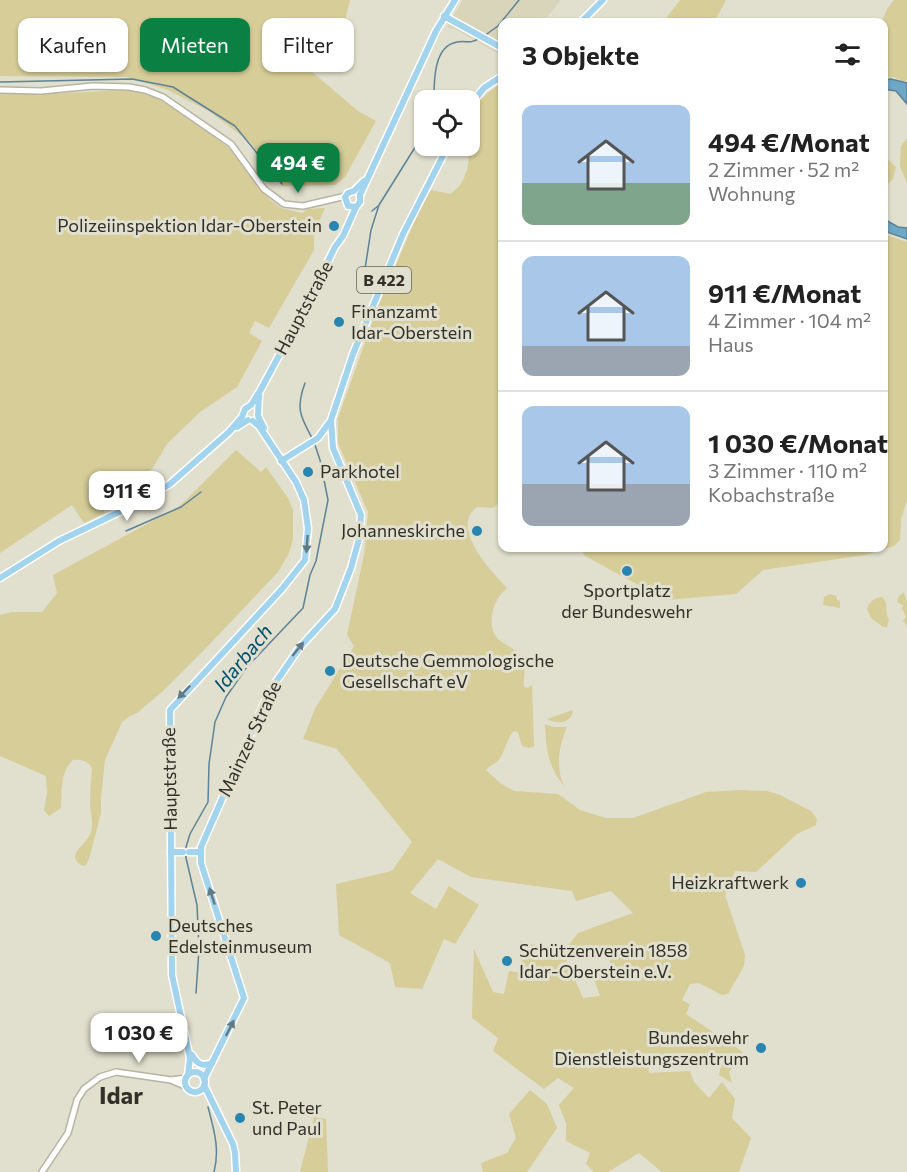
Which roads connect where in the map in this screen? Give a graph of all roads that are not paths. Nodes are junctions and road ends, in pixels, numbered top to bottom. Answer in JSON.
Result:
{"nodes":[{"id":1,"x":455,"y":0,"type":"edge"},
{"id":2,"x":603,"y":0,"type":"edge"},
{"id":3,"x":444,"y":16,"type":"junction"},
{"id":4,"x":585,"y":18,"type":"edge"},
{"id":5,"x":498,"y":46,"type":"edge"},
{"id":6,"x":498,"y":79,"type":"edge"},
{"id":7,"x":0,"y":90,"type":"edge"},
{"id":8,"x":480,"y":94,"type":"edge"},
{"id":9,"x":443,"y":156,"type":"edge"},
{"id":10,"x":357,"y":193,"type":"junction"},
{"id":11,"x":349,"y":203,"type":"junction"},
{"id":12,"x":260,"y":392,"type":"junction"},
{"id":13,"x":251,"y":405,"type":"junction"},
{"id":14,"x":252,"y":416,"type":"junction"},
{"id":15,"x":331,"y":420,"type":"junction"},
{"id":16,"x":323,"y":434,"type":"junction"},
{"id":17,"x":333,"y":448,"type":"junction"},
{"id":18,"x":281,"y":461,"type":"junction"},
{"id":19,"x":0,"y":578,"type":"edge"},
{"id":20,"x":171,"y":852,"type":"junction"},
{"id":21,"x":200,"y":852,"type":"junction"},
{"id":22,"x":188,"y":1049,"type":"junction"},
{"id":23,"x":212,"y":1063,"type":"junction"},
{"id":24,"x":187,"y":1077,"type":"junction"},
{"id":25,"x":171,"y":1080,"type":"junction"},
{"id":26,"x":204,"y":1082,"type":"junction"},
{"id":27,"x":187,"y":1087,"type":"junction"},
{"id":28,"x":197,"y":1091,"type":"junction"},
{"id":29,"x":212,"y":1103,"type":"junction"},
{"id":30,"x":42,"y":1172,"type":"edge"},
{"id":31,"x":236,"y":1172,"type":"edge"}],
"edges":[{"from":1,"to":3,"type":"main road"},
{"from":2,"to":4,"type":"main road"},
{"from":3,"to":5,"type":"main road"},
{"from":3,"to":10,"type":"main road"},
{"from":6,"to":8,"type":"main road"},
{"from":7,"to":11,"type":"street"},
{"from":9,"to":15,"type":"main road","name":"Mainzer Straße","number":"B 422"},
{"from":10,"to":11,"type":"main road"},
{"from":10,"to":11,"type":"main road","name":"Hauptstraße"},
{"from":11,"to":12,"type":"main road","name":"Hauptstraße"},
{"from":12,"to":13,"type":"main road","name":"Hauptstraße"},
{"from":12,"to":14,"type":"main road","name":"Hauptstraße"},
{"from":13,"to":14,"type":"main road"},
{"from":13,"to":14,"type":"main road","name":"Hauptstraße"},
{"from":14,"to":18,"type":"main road","name":"Hauptstraße"},
{"from":14,"to":19,"type":"main road","name":"Hauptstraße"},
{"from":15,"to":16,"type":"main road","number":"B 422"},
{"from":15,"to":17,"type":"main road","name":"Mainzer Straße","number":"B 422"},
{"from":16,"to":17,"type":"main road","number":"B 422"},
{"from":16,"to":18,"type":"main road","number":"B 422"},
{"from":21,"to":17,"type":"main road","name":"Mainzer Straße","number":"B 422","one_way":true},
{"from":18,"to":20,"type":"main road","name":"Hauptstraße","one_way":true},
{"from":20,"to":21,"type":"main road"},
{"from":20,"to":22,"type":"main road","name":"Hauptstraße"},
{"from":23,"to":21,"type":"main road","one_way":true},
{"from":22,"to":23,"type":"main road"},
{"from":22,"to":24,"type":"main road","name":"Hauptstraße"},
{"from":23,"to":26,"type":"main road"},
{"from":24,"to":25,"type":"street"},
{"from":24,"to":26,"type":"main road"},
{"from":24,"to":27,"type":"main road"},
{"from":25,"to":27,"type":"street"},
{"from":25,"to":30,"type":"street"},
{"from":26,"to":28,"type":"main road"},
{"from":26,"to":29,"type":"main road"},
{"from":27,"to":28,"type":"main road"},
{"from":28,"to":29,"type":"main road"},
{"from":29,"to":31,"type":"main road"}]}
